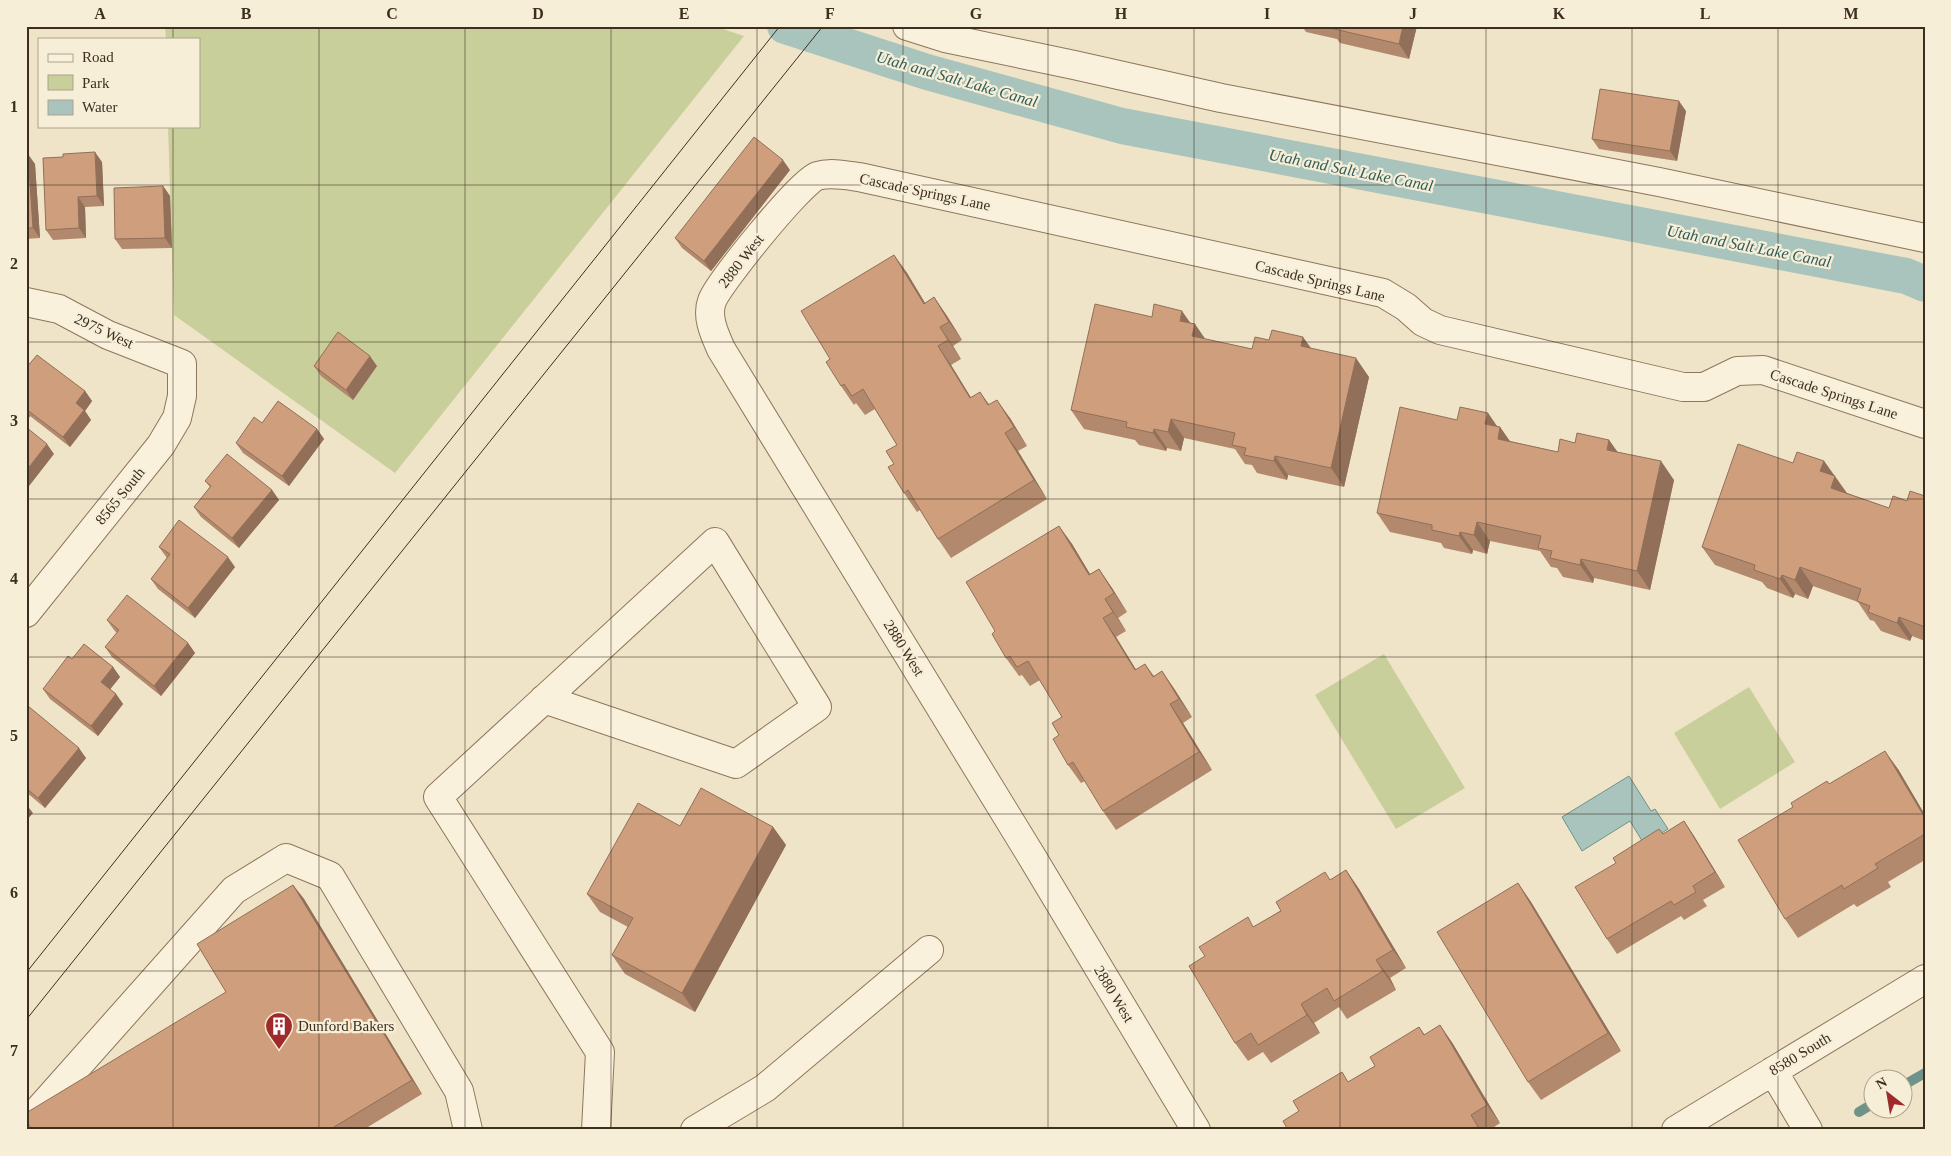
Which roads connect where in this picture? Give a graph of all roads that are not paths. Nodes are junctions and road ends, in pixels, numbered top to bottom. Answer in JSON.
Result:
{"nodes":[{"id":1,"x":907,"y":26,"type":"edge"},
{"id":2,"x":816,"y":176,"type":"joint"},
{"id":3,"x":1925,"y":238,"type":"edge"},
{"id":4,"x":26,"y":302,"type":"edge"},
{"id":5,"x":182,"y":364,"type":"joint"},
{"id":6,"x":1925,"y":424,"type":"edge"},
{"id":7,"x":26,"y":613,"type":"edge"},
{"id":8,"x":544,"y":699,"type":"junction"},
{"id":9,"x":929,"y":950,"type":"dead end"},
{"id":10,"x":1925,"y":979,"type":"edge"},
{"id":11,"x":1772,"y":1071,"type":"junction"},
{"id":12,"x":26,"y":1124,"type":"edge"},
{"id":13,"x":468,"y":1130,"type":"edge"},
{"id":14,"x":596,"y":1130,"type":"edge"},
{"id":15,"x":695,"y":1130,"type":"edge"},
{"id":16,"x":1196,"y":1130,"type":"edge"},
{"id":17,"x":1676,"y":1130,"type":"edge"},
{"id":18,"x":1808,"y":1130,"type":"edge"}],
"edges":[{"from":1,"to":3,"type":"street"},
{"from":2,"to":6,"type":"street","name":"Cascade Springs Lane"},
{"from":2,"to":16,"type":"street","name":"2880 West"},
{"from":4,"to":5,"type":"street","name":"2975 West"},
{"from":5,"to":7,"type":"street","name":"8565 South"},
{"from":8,"to":8,"type":"street"},
{"from":8,"to":14,"type":"street"},
{"from":9,"to":15,"type":"street"},
{"from":10,"to":11,"type":"street","name":"8580 South"},
{"from":11,"to":17,"type":"street","name":"8580 South"},
{"from":11,"to":18,"type":"street"},
{"from":12,"to":13,"type":"street"}]}
